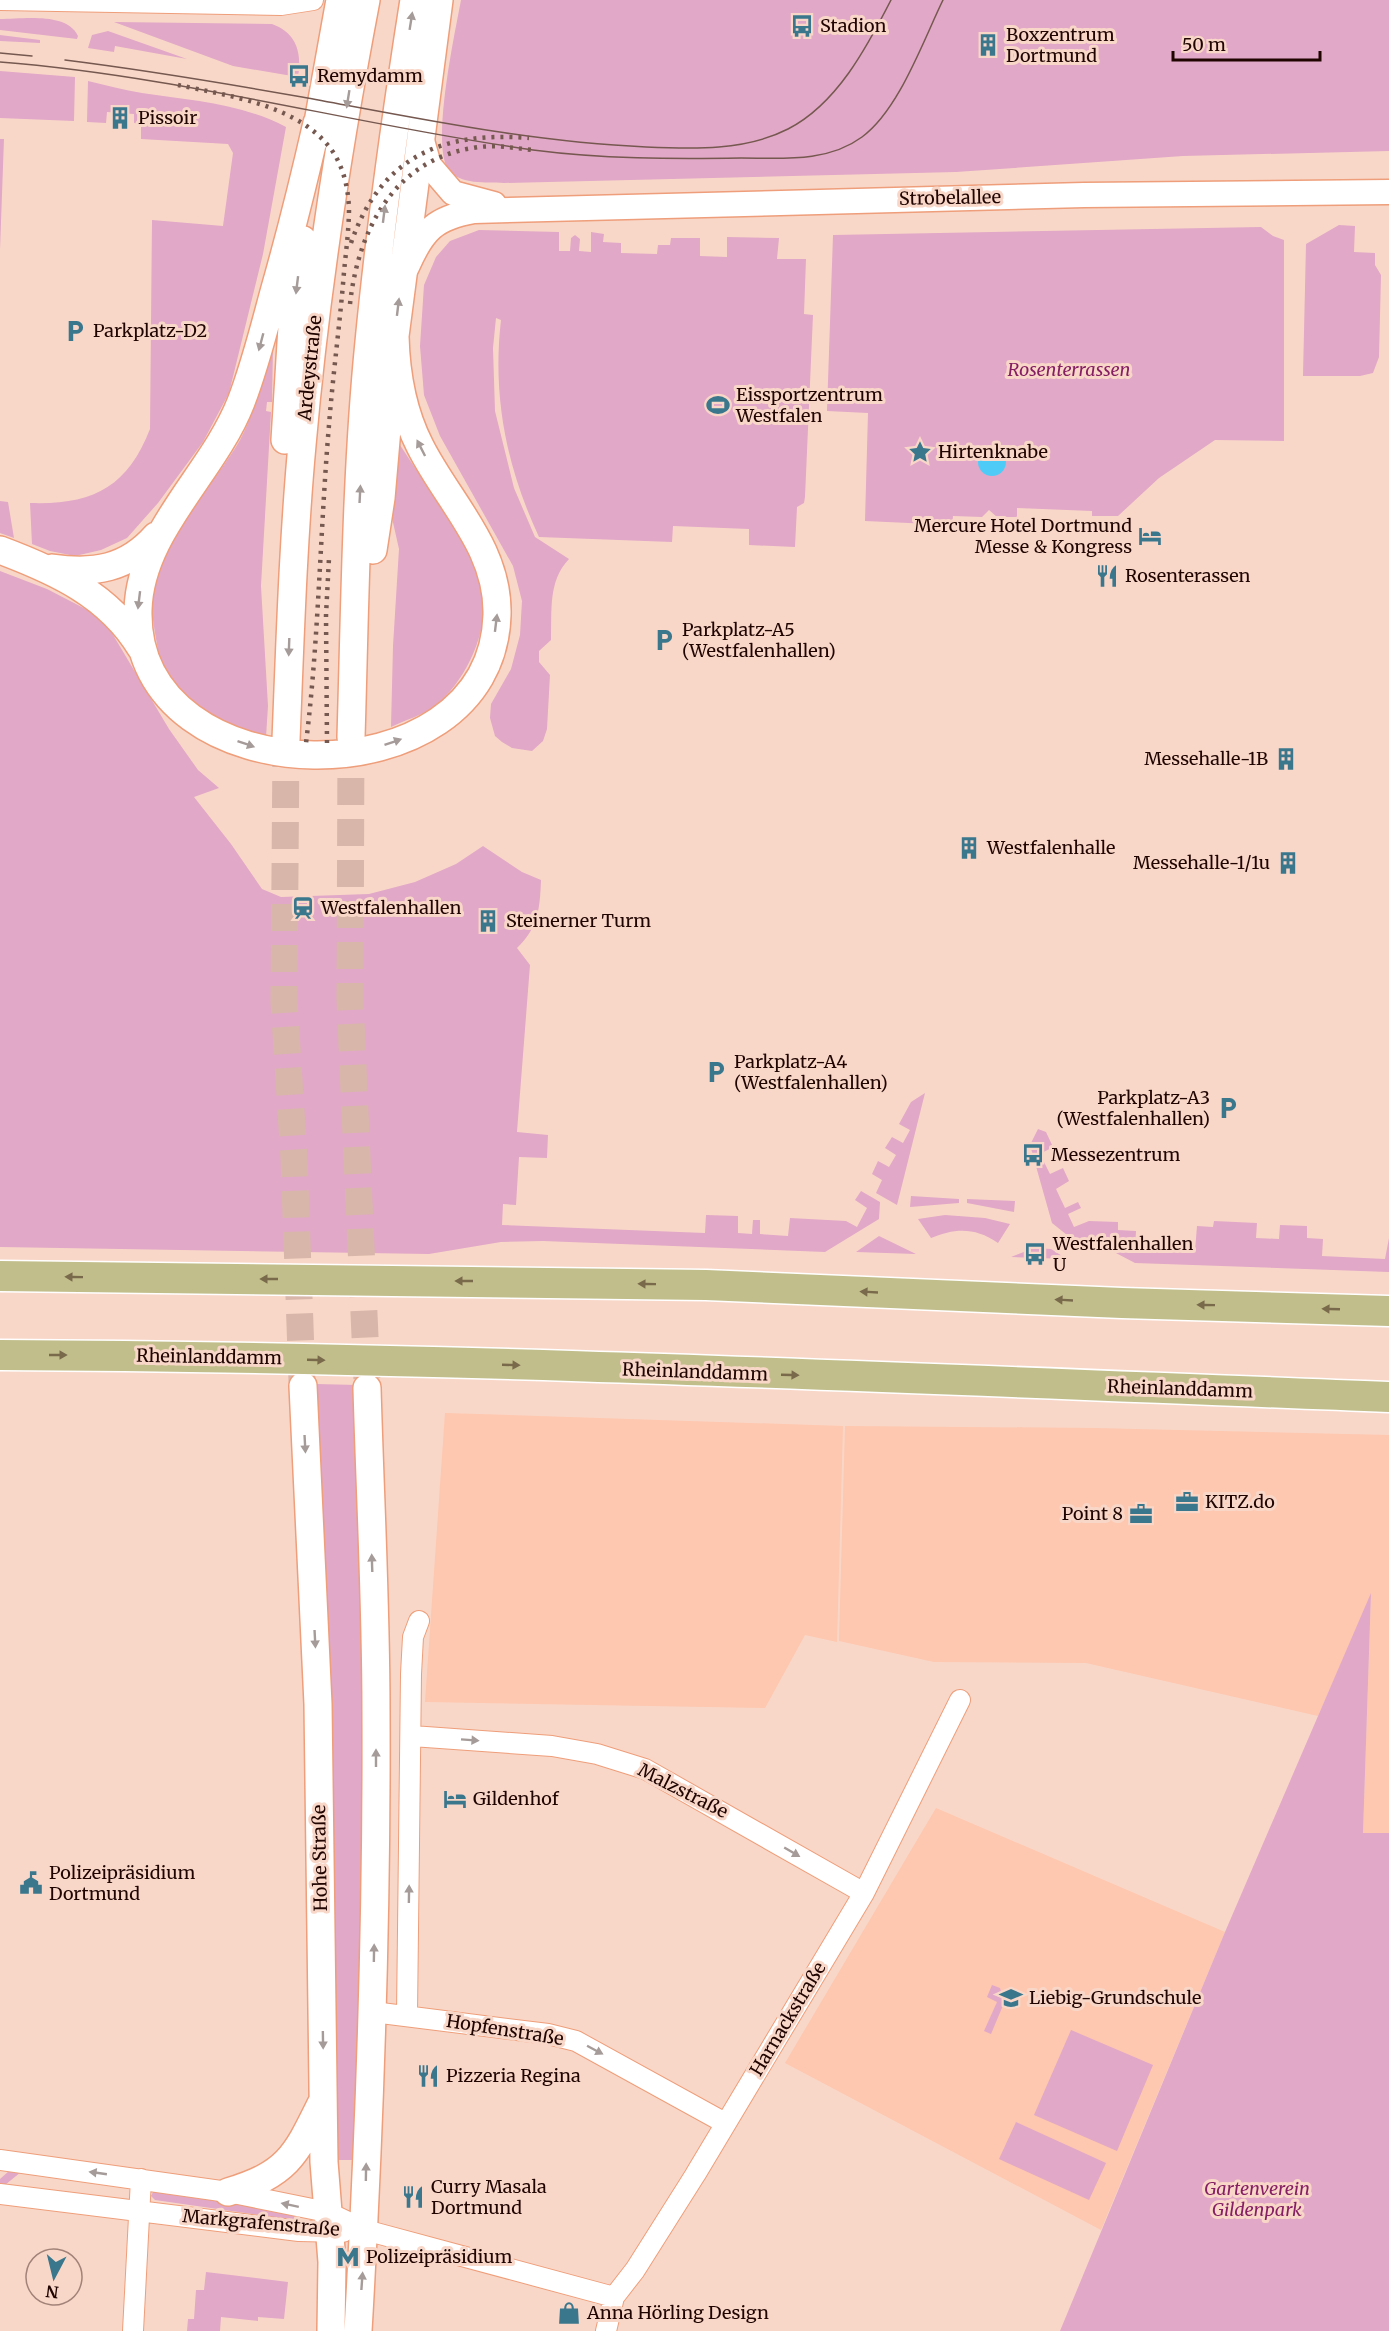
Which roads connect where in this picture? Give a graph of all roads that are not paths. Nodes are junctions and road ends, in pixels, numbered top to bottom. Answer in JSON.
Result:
{"nodes":[{"id":1,"x":0,"y":0,"type":"edge"},
{"id":2,"x":314,"y":0,"type":"edge"},
{"id":3,"x":340,"y":0,"type":"edge"},
{"id":4,"x":366,"y":0,"type":"edge"},
{"id":5,"x":414,"y":0,"type":"edge"},
{"id":6,"x":439,"y":0,"type":"edge"},
{"id":7,"x":182,"y":1,"type":"edge"},
{"id":8,"x":317,"y":123,"type":"junction"},
{"id":9,"x":420,"y":129,"type":"junction"},
{"id":10,"x":1389,"y":192,"type":"edge"},
{"id":11,"x":510,"y":209,"type":"junction"},
{"id":12,"x":402,"y":278,"type":"junction"},
{"id":13,"x":395,"y":336,"type":"junction"},
{"id":14,"x":165,"y":526,"type":"junction"},
{"id":15,"x":0,"y":550,"type":"edge"},
{"id":16,"x":45,"y":567,"type":"junction"},
{"id":17,"x":292,"y":588,"type":"junction"},
{"id":18,"x":148,"y":659,"type":"junction"},
{"id":19,"x":353,"y":679,"type":"junction"},
{"id":20,"x":351,"y":737,"type":"tunnel mouth"},
{"id":21,"x":286,"y":740,"type":"tunnel mouth"},
{"id":22,"x":0,"y":1276,"type":"edge"},
{"id":23,"x":1389,"y":1311,"type":"edge"},
{"id":24,"x":0,"y":1355,"type":"edge"},
{"id":25,"x":303,"y":1386,"type":"tunnel mouth"},
{"id":26,"x":367,"y":1388,"type":"tunnel mouth"},
{"id":27,"x":1389,"y":1397,"type":"edge"},
{"id":28,"x":419,"y":1621,"type":"dead end"},
{"id":29,"x":960,"y":1700,"type":"dead end"},
{"id":30,"x":412,"y":1736,"type":"junction"},
{"id":31,"x":864,"y":1893,"type":"junction"},
{"id":32,"x":373,"y":2012,"type":"junction"},
{"id":33,"x":407,"y":2015,"type":"junction"},
{"id":34,"x":324,"y":2097,"type":"junction"},
{"id":35,"x":725,"y":2123,"type":"junction"},
{"id":36,"x":0,"y":2160,"type":"edge"},
{"id":37,"x":141,"y":2179,"type":"junction"},
{"id":38,"x":228,"y":2192,"type":"junction"},
{"id":39,"x":0,"y":2194,"type":"edge"},
{"id":40,"x":139,"y":2213,"type":"junction"},
{"id":41,"x":328,"y":2222,"type":"junction"},
{"id":42,"x":365,"y":2230,"type":"junction"},
{"id":43,"x":614,"y":2297,"type":"junction"},
{"id":44,"x":133,"y":2331,"type":"edge"},
{"id":45,"x":331,"y":2331,"type":"edge"},
{"id":46,"x":358,"y":2331,"type":"edge"},
{"id":47,"x":606,"y":2331,"type":"edge"}],
"edges":[{"from":1,"to":7,"type":"street"},
{"from":2,"to":7,"type":"street"},
{"from":3,"to":8,"type":"main road"},
{"from":4,"to":17,"type":"main road","name":"Ardeystraße","one_way":true},
{"from":19,"to":5,"type":"main road","one_way":true},
{"from":6,"to":9,"type":"main road"},
{"from":8,"to":14,"type":"main road","one_way":true},
{"from":8,"to":17,"type":"main road","one_way":true},
{"from":9,"to":11,"type":"street"},
{"from":9,"to":12,"type":"main road"},
{"from":10,"to":11,"type":"street","name":"Strobelallee"},
{"from":11,"to":12,"type":"street","name":"Strobelallee"},
{"from":13,"to":12,"type":"main road","one_way":true},
{"from":18,"to":13,"type":"main road","one_way":true},
{"from":13,"to":19,"type":"main road"},
{"from":14,"to":16,"type":"main road"},
{"from":14,"to":18,"type":"main road","one_way":true},
{"from":15,"to":16,"type":"main road"},
{"from":16,"to":18,"type":"main road"},
{"from":17,"to":21,"type":"main road","name":"Ardeystraße","one_way":true},
{"from":19,"to":20,"type":"main road"},
{"from":23,"to":22,"type":"main road","one_way":true},
{"from":24,"to":27,"type":"main road","name":"Rheinlanddamm","one_way":true},
{"from":25,"to":34,"type":"main road","name":"Hohe Straße","one_way":true},
{"from":32,"to":26,"type":"main road","one_way":true},
{"from":28,"to":30,"type":"street"},
{"from":29,"to":31,"type":"street","name":"Harnackstraße"},
{"from":30,"to":31,"type":"street","name":"Malzstraße","one_way":true},
{"from":33,"to":30,"type":"street","one_way":true},
{"from":31,"to":35,"type":"street","name":"Harnackstraße"},
{"from":32,"to":33,"type":"street","name":"Hopfenstraße"},
{"from":42,"to":32,"type":"main road","one_way":true},
{"from":33,"to":35,"type":"street","name":"Hopfenstraße","one_way":true},
{"from":34,"to":38,"type":"main road"},
{"from":34,"to":41,"type":"main road","name":"Hohe Straße"},
{"from":35,"to":43,"type":"street","name":"Harnackstraße"},
{"from":37,"to":36,"type":"street","name":"Markgrafenstraße","one_way":true},
{"from":37,"to":38,"type":"street","name":"Markgrafenstraße"},
{"from":37,"to":40,"type":"street"},
{"from":41,"to":38,"type":"street","name":"Markgrafenstraße","one_way":true},
{"from":39,"to":40,"type":"street","name":"Markgrafenstraße"},
{"from":40,"to":41,"type":"street","name":"Markgrafenstraße"},
{"from":40,"to":44,"type":"street"},
{"from":41,"to":42,"type":"street","name":"Markgrafenstraße"},
{"from":41,"to":45,"type":"main road","name":"Hohe Straße"},
{"from":42,"to":43,"type":"street","name":"Markgrafenstraße"},
{"from":46,"to":42,"type":"main road","one_way":true},
{"from":43,"to":47,"type":"street","name":"Harnackstraße"}]}
